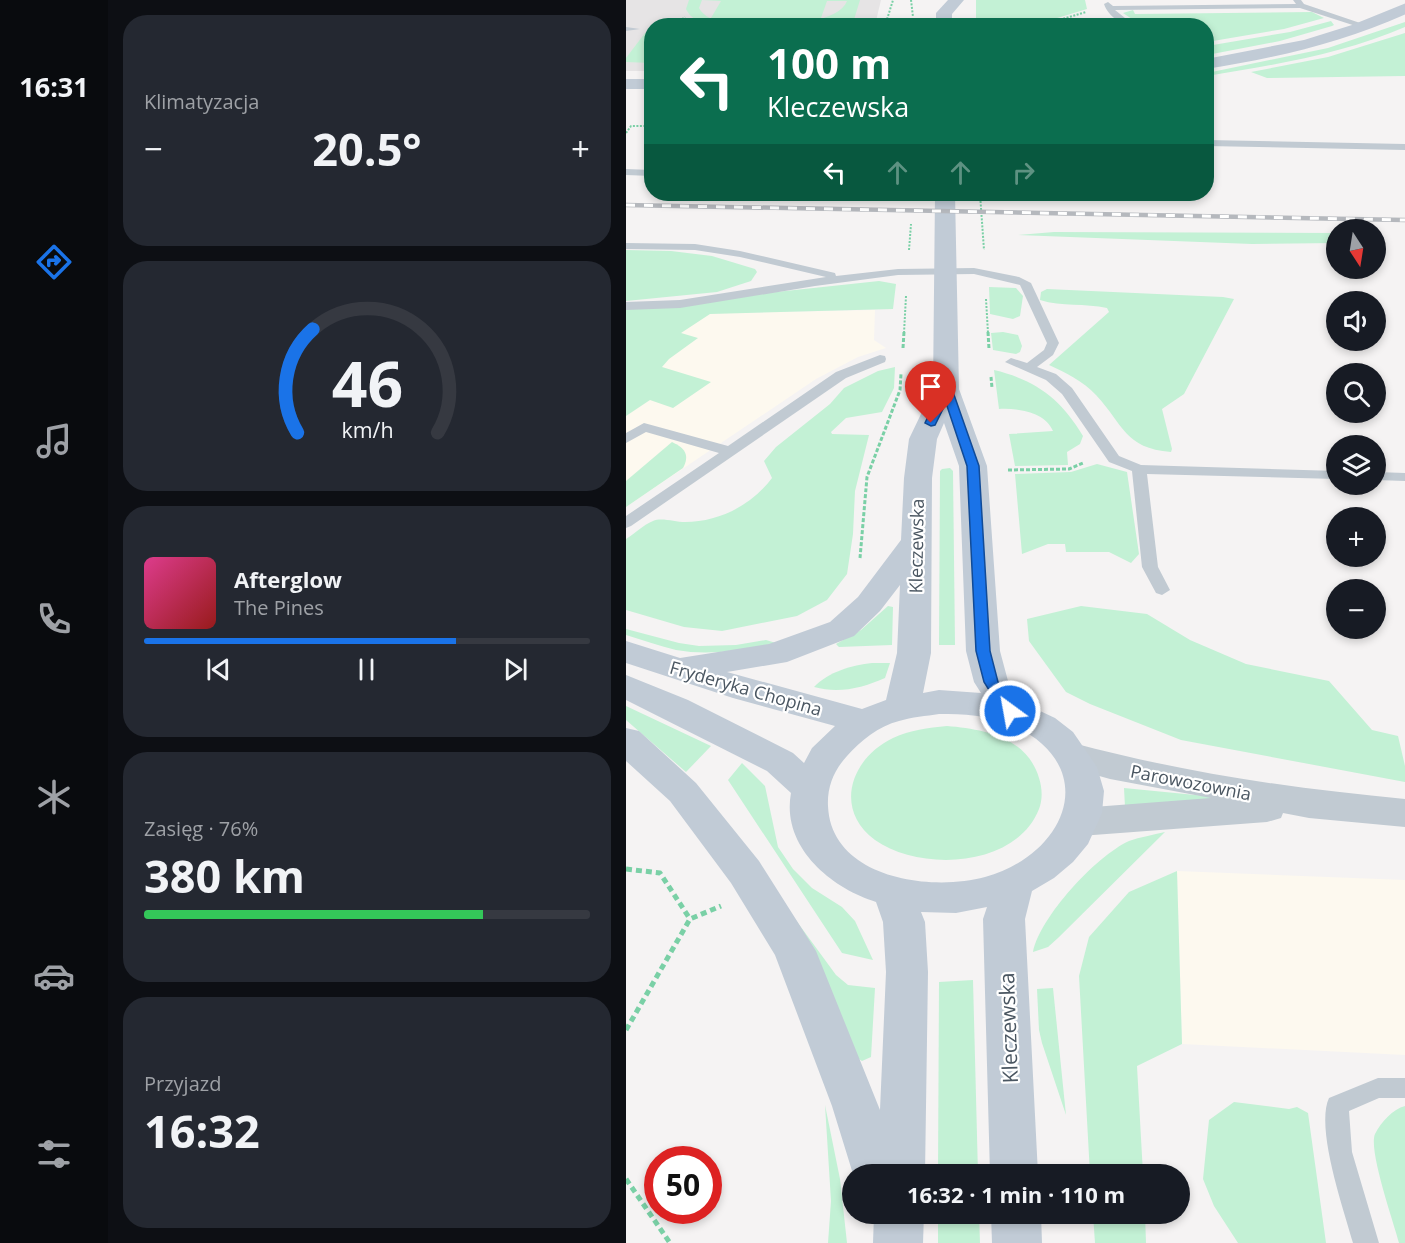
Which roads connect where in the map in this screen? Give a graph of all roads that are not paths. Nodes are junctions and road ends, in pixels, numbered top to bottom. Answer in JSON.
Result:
{"nodes":[{"id":1,"x":956,"y":0,"type":"edge"},
{"id":2,"x":1299,"y":3,"type":"edge"},
{"id":3,"x":1108,"y":4,"type":"edge"},
{"id":4,"x":1406,"y":8,"type":"edge"},
{"id":5,"x":940,"y":14,"type":"edge"},
{"id":6,"x":1123,"y":18,"type":"edge"},
{"id":7,"x":1365,"y":26,"type":"junction"},
{"id":8,"x":626,"y":29,"type":"edge"},
{"id":9,"x":636,"y":29,"type":"dead end"},
{"id":10,"x":1214,"y":62,"type":"edge"},
{"id":11,"x":626,"y":84,"type":"edge"},
{"id":12,"x":644,"y":84,"type":"edge"},
{"id":13,"x":1214,"y":143,"type":"edge"},
{"id":14,"x":1406,"y":147,"type":"edge"},
{"id":15,"x":626,"y":172,"type":"edge"},
{"id":16,"x":644,"y":173,"type":"edge"},
{"id":17,"x":945,"y":201,"type":"edge"},
{"id":18,"x":626,"y":246,"type":"edge"},
{"id":19,"x":883,"y":274,"type":"junction"},
{"id":20,"x":626,"y":306,"type":"edge"},
{"id":21,"x":880,"y":359,"type":"dead end"},
{"id":22,"x":1011,"y":362,"type":"dead end"},
{"id":23,"x":1030,"y":367,"type":"junction"},
{"id":24,"x":946,"y":389,"type":"junction"},
{"id":25,"x":626,"y":439,"type":"edge"},
{"id":26,"x":732,"y":452,"type":"junction"},
{"id":27,"x":1139,"y":469,"type":"junction"},
{"id":28,"x":1326,"y":475,"type":"edge"},
{"id":29,"x":1386,"y":476,"type":"edge"},
{"id":30,"x":1406,"y":477,"type":"edge"},
{"id":31,"x":626,"y":523,"type":"edge"},
{"id":32,"x":915,"y":543,"type":"junction"},
{"id":33,"x":1162,"y":590,"type":"dead end"},
{"id":34,"x":626,"y":652,"type":"edge"},
{"id":35,"x":678,"y":669,"type":"junction"},
{"id":36,"x":626,"y":686,"type":"edge"},
{"id":37,"x":902,"y":708,"type":"junction"},
{"id":38,"x":1010,"y":711,"type":"junction"},
{"id":39,"x":866,"y":722,"type":"junction"},
{"id":40,"x":626,"y":740,"type":"edge"},
{"id":41,"x":1073,"y":756,"type":"junction"},
{"id":42,"x":809,"y":789,"type":"junction"},
{"id":43,"x":1309,"y":804,"type":"junction"},
{"id":44,"x":1406,"y":813,"type":"edge"},
{"id":45,"x":1080,"y":822,"type":"junction"},
{"id":46,"x":1014,"y":884,"type":"junction"},
{"id":47,"x":892,"y":891,"type":"junction"},
{"id":48,"x":1406,"y":1088,"type":"edge"},
{"id":49,"x":874,"y":1164,"type":"edge"},
{"id":50,"x":900,"y":1164,"type":"edge"},
{"id":51,"x":1014,"y":1164,"type":"edge"},
{"id":52,"x":1016,"y":1224,"type":"edge"},
{"id":53,"x":1017,"y":1243,"type":"edge"},
{"id":54,"x":1366,"y":1243,"type":"edge"}],
"edges":[{"from":1,"to":5,"type":"main road"},
{"from":2,"to":3,"type":"lane"},
{"from":2,"to":7,"type":"lane"},
{"from":3,"to":6,"type":"lane"},
{"from":4,"to":7,"type":"main road"},
{"from":7,"to":10,"type":"main road"},
{"from":8,"to":9,"type":"lane"},
{"from":11,"to":12,"type":"main road"},
{"from":13,"to":14,"type":"lane"},
{"from":15,"to":16,"type":"lane"},
{"from":17,"to":24,"type":"main road","name":"Kleczewska"},
{"from":18,"to":19,"type":"lane"},
{"from":19,"to":20,"type":"lane"},
{"from":19,"to":23,"type":"lane"},
{"from":21,"to":26,"type":"lane"},
{"from":22,"to":23,"type":"lane"},
{"from":23,"to":27,"type":"lane"},
{"from":24,"to":32,"type":"main road","name":"Kleczewska"},
{"from":24,"to":38,"type":"main road","name":"Kleczewska"},
{"from":25,"to":26,"type":"lane"},
{"from":26,"to":31,"type":"lane"},
{"from":27,"to":28,"type":"lane"},
{"from":27,"to":33,"type":"lane"},
{"from":29,"to":30,"type":"lane"},
{"from":32,"to":35,"type":"main road"},
{"from":32,"to":37,"type":"main road","name":"Kleczewska"},
{"from":34,"to":35,"type":"main road","name":"Fryderyka Chopina"},
{"from":35,"to":39,"type":"main road","name":"Fryderyka Chopina"},
{"from":36,"to":42,"type":"main road","name":"Fryderyka Chopina"},
{"from":37,"to":38,"type":"main road"},
{"from":37,"to":39,"type":"main road"},
{"from":38,"to":41,"type":"main road"},
{"from":39,"to":42,"type":"main road"},
{"from":40,"to":49,"type":"main road"},
{"from":41,"to":43,"type":"street","name":"Parowozownia"},
{"from":41,"to":45,"type":"main road"},
{"from":42,"to":47,"type":"main road"},
{"from":43,"to":44,"type":"street","name":"Parowozownia"},
{"from":43,"to":45,"type":"street","name":"Parowozownia"},
{"from":45,"to":46,"type":"main road"},
{"from":46,"to":47,"type":"main road"},
{"from":46,"to":51,"type":"main road","name":"Kleczewska"},
{"from":47,"to":50,"type":"main road"},
{"from":48,"to":54,"type":"lane"},
{"from":52,"to":53,"type":"main road"}]}
